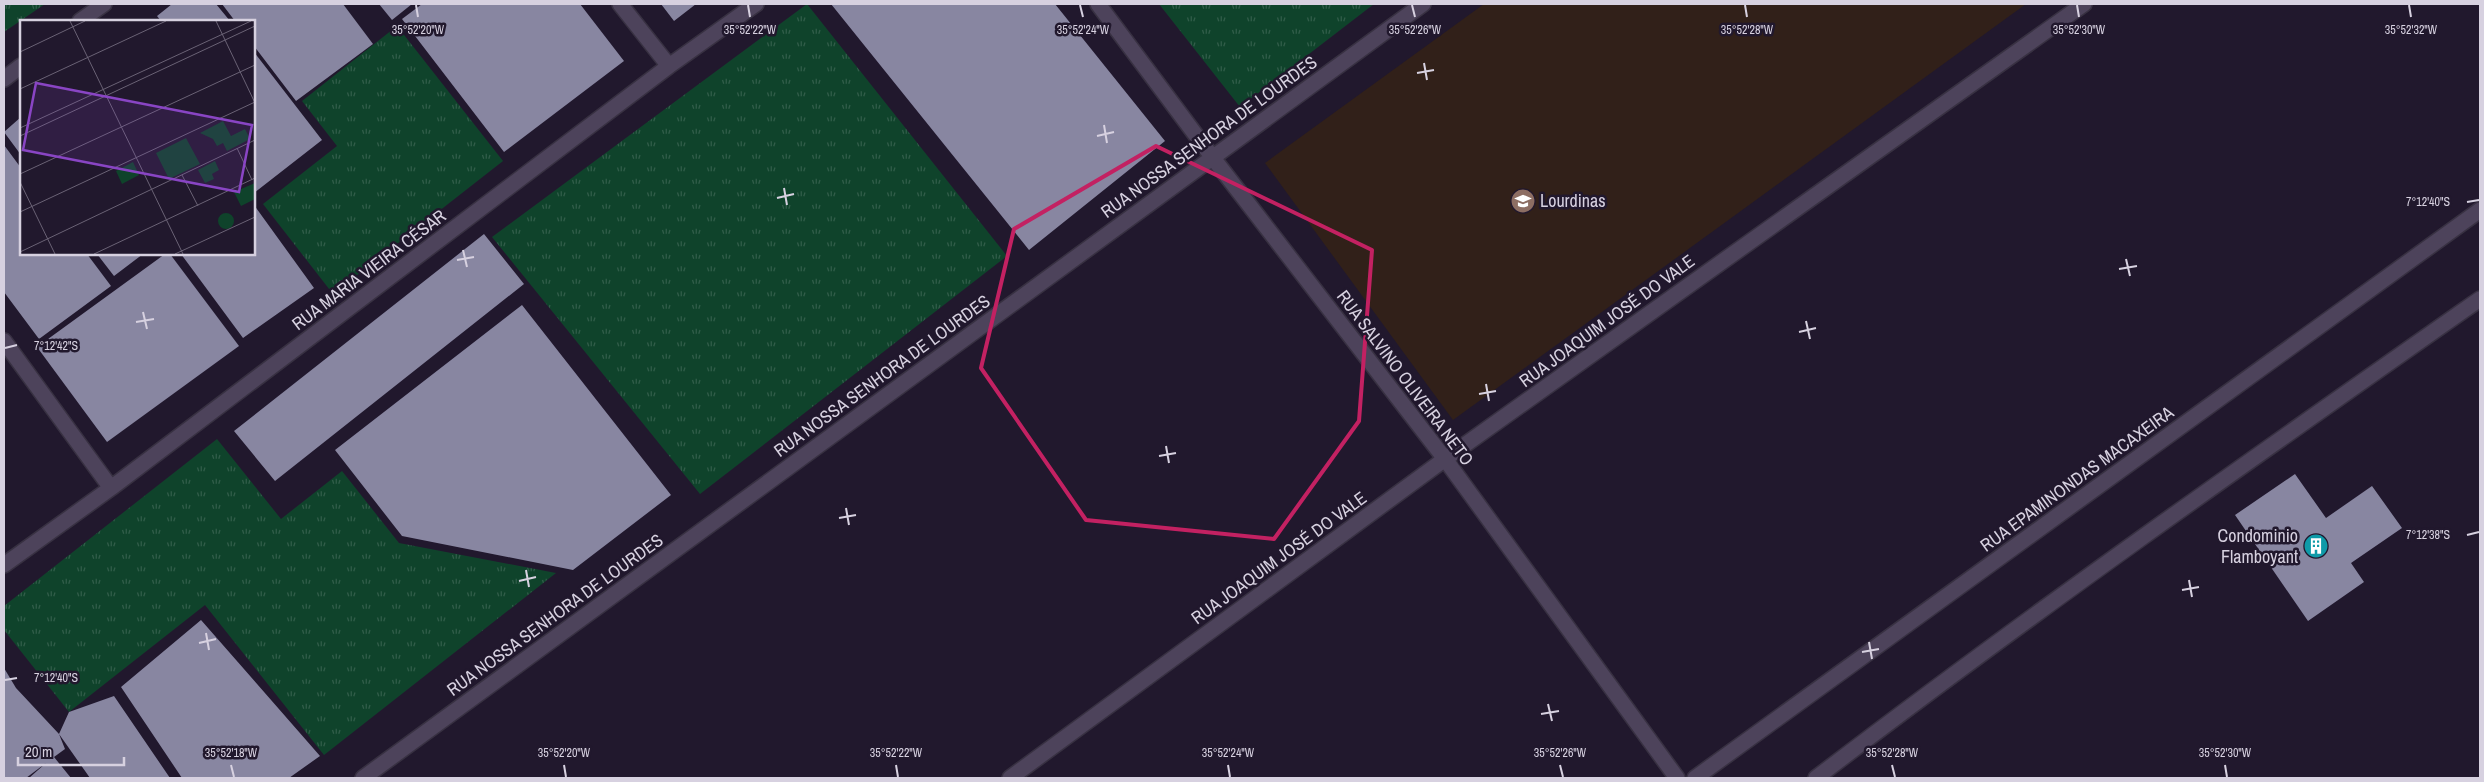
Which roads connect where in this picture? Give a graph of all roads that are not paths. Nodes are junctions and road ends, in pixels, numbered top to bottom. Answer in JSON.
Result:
{"nodes":[{"id":1,"x":104,"y":4,"type":"edge"},
{"id":2,"x":620,"y":4,"type":"edge"},
{"id":3,"x":756,"y":4,"type":"edge"},
{"id":4,"x":1098,"y":4,"type":"edge"},
{"id":5,"x":1423,"y":4,"type":"edge"},
{"id":6,"x":2084,"y":4,"type":"edge"},
{"id":7,"x":81,"y":20,"type":"edge"},
{"id":8,"x":669,"y":66,"type":"junction"},
{"id":9,"x":20,"y":67,"type":"edge"},
{"id":10,"x":4,"y":79,"type":"edge"},
{"id":11,"x":1213,"y":158,"type":"junction"},
{"id":12,"x":2480,"y":210,"type":"edge"},
{"id":13,"x":2480,"y":299,"type":"edge"},
{"id":14,"x":4,"y":341,"type":"edge"},
{"id":15,"x":1445,"y":459,"type":"junction"},
{"id":16,"x":111,"y":488,"type":"junction"},
{"id":17,"x":4,"y":565,"type":"edge"},
{"id":18,"x":363,"y":778,"type":"edge"},
{"id":19,"x":1010,"y":778,"type":"edge"},
{"id":20,"x":1677,"y":778,"type":"edge"},
{"id":21,"x":1695,"y":778,"type":"edge"},
{"id":22,"x":1816,"y":778,"type":"edge"}],
"edges":[{"from":1,"to":7,"type":"street"},
{"from":2,"to":8,"type":"street"},
{"from":3,"to":8,"type":"street","name":"RUA MARIA VIEIRA CÉSAR"},
{"from":4,"to":11,"type":"street","name":"RUA SALVINO OLIVEIRA NETO"},
{"from":5,"to":11,"type":"street","name":"RUA NOSSA SENHORA DE LOURDES"},
{"from":6,"to":15,"type":"street","name":"RUA JOAQUIM JOSÉ DO VALE"},
{"from":8,"to":16,"type":"street","name":"RUA MARIA VIEIRA CÉSAR"},
{"from":9,"to":10,"type":"street"},
{"from":11,"to":15,"type":"street","name":"RUA SALVINO OLIVEIRA NETO"},
{"from":11,"to":18,"type":"street","name":"RUA NOSSA SENHORA DE LOURDES"},
{"from":12,"to":21,"type":"street","name":"RUA EPAMINONDAS MACAXEIRA"},
{"from":13,"to":22,"type":"street"},
{"from":14,"to":16,"type":"street"},
{"from":15,"to":19,"type":"street","name":"RUA JOAQUIM JOSÉ DO VALE"},
{"from":15,"to":20,"type":"street","name":"RUA SALVINO OLIVEIRA NETO"},
{"from":16,"to":17,"type":"street","name":"RUA MARIA VIEIRA CÉSAR"}]}
